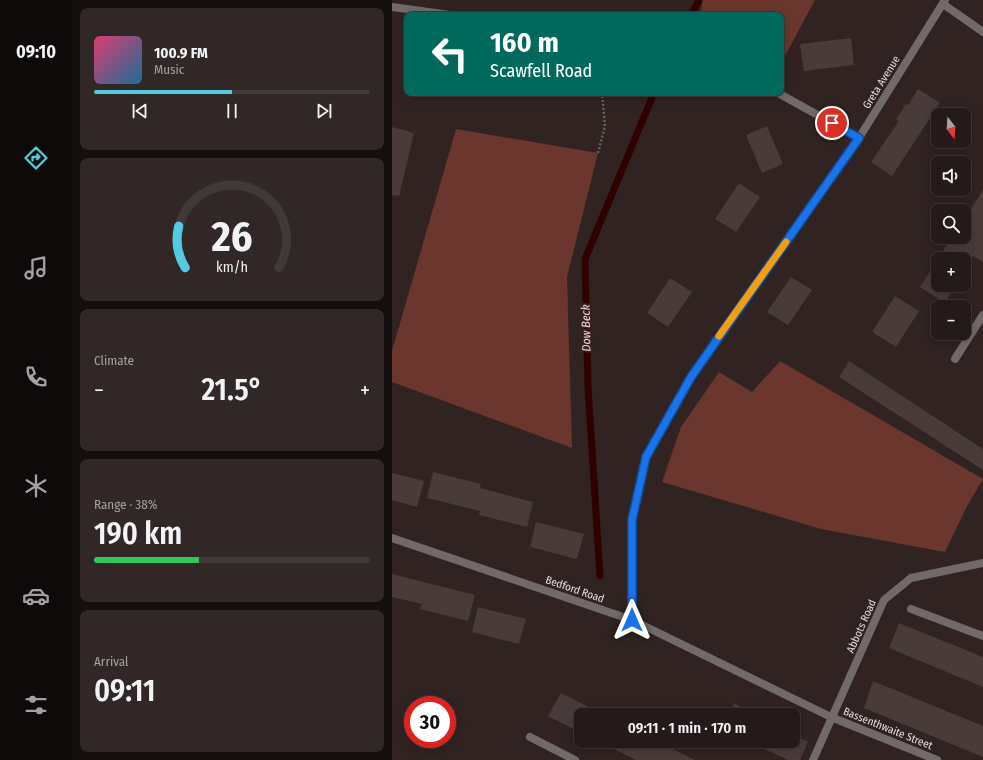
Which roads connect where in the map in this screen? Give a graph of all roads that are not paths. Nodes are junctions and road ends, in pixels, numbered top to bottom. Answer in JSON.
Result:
{"nodes":[{"id":1,"x":944,"y":2,"type":"edge"},
{"id":2,"x":392,"y":7,"type":"edge"},
{"id":3,"x":428,"y":12,"type":"edge"},
{"id":4,"x":983,"y":32,"type":"edge"},
{"id":5,"x":783,"y":96,"type":"edge"},
{"id":6,"x":859,"y":138,"type":"junction"},
{"id":7,"x":983,"y":315,"type":"edge"},
{"id":8,"x":955,"y":359,"type":"dead end"},
{"id":9,"x":392,"y":538,"type":"edge"},
{"id":10,"x":983,"y":563,"type":"edge"},
{"id":11,"x":911,"y":609,"type":"dead end"},
{"id":12,"x":632,"y":620,"type":"junction"},
{"id":13,"x":983,"y":636,"type":"edge"},
{"id":14,"x":831,"y":717,"type":"junction"},
{"id":15,"x":530,"y":737,"type":"dead end"},
{"id":16,"x":575,"y":760,"type":"edge"},
{"id":17,"x":813,"y":760,"type":"edge"},
{"id":18,"x":937,"y":760,"type":"edge"}],
"edges":[{"from":1,"to":4,"type":"street"},
{"from":1,"to":6,"type":"street","name":"Greta Avenue"},
{"from":2,"to":3,"type":"street"},
{"from":5,"to":6,"type":"street"},
{"from":6,"to":12,"type":"street","name":"Greta Avenue"},
{"from":7,"to":8,"type":"street"},
{"from":9,"to":12,"type":"street","name":"Bedford Road"},
{"from":10,"to":14,"type":"street","name":"Abbots Road"},
{"from":11,"to":13,"type":"street"},
{"from":12,"to":14,"type":"street","name":"Bedford Road"},
{"from":14,"to":17,"type":"street","name":"Abbots Road"},
{"from":14,"to":18,"type":"street","name":"Bassenthwaite Street"},
{"from":15,"to":16,"type":"street"}]}
